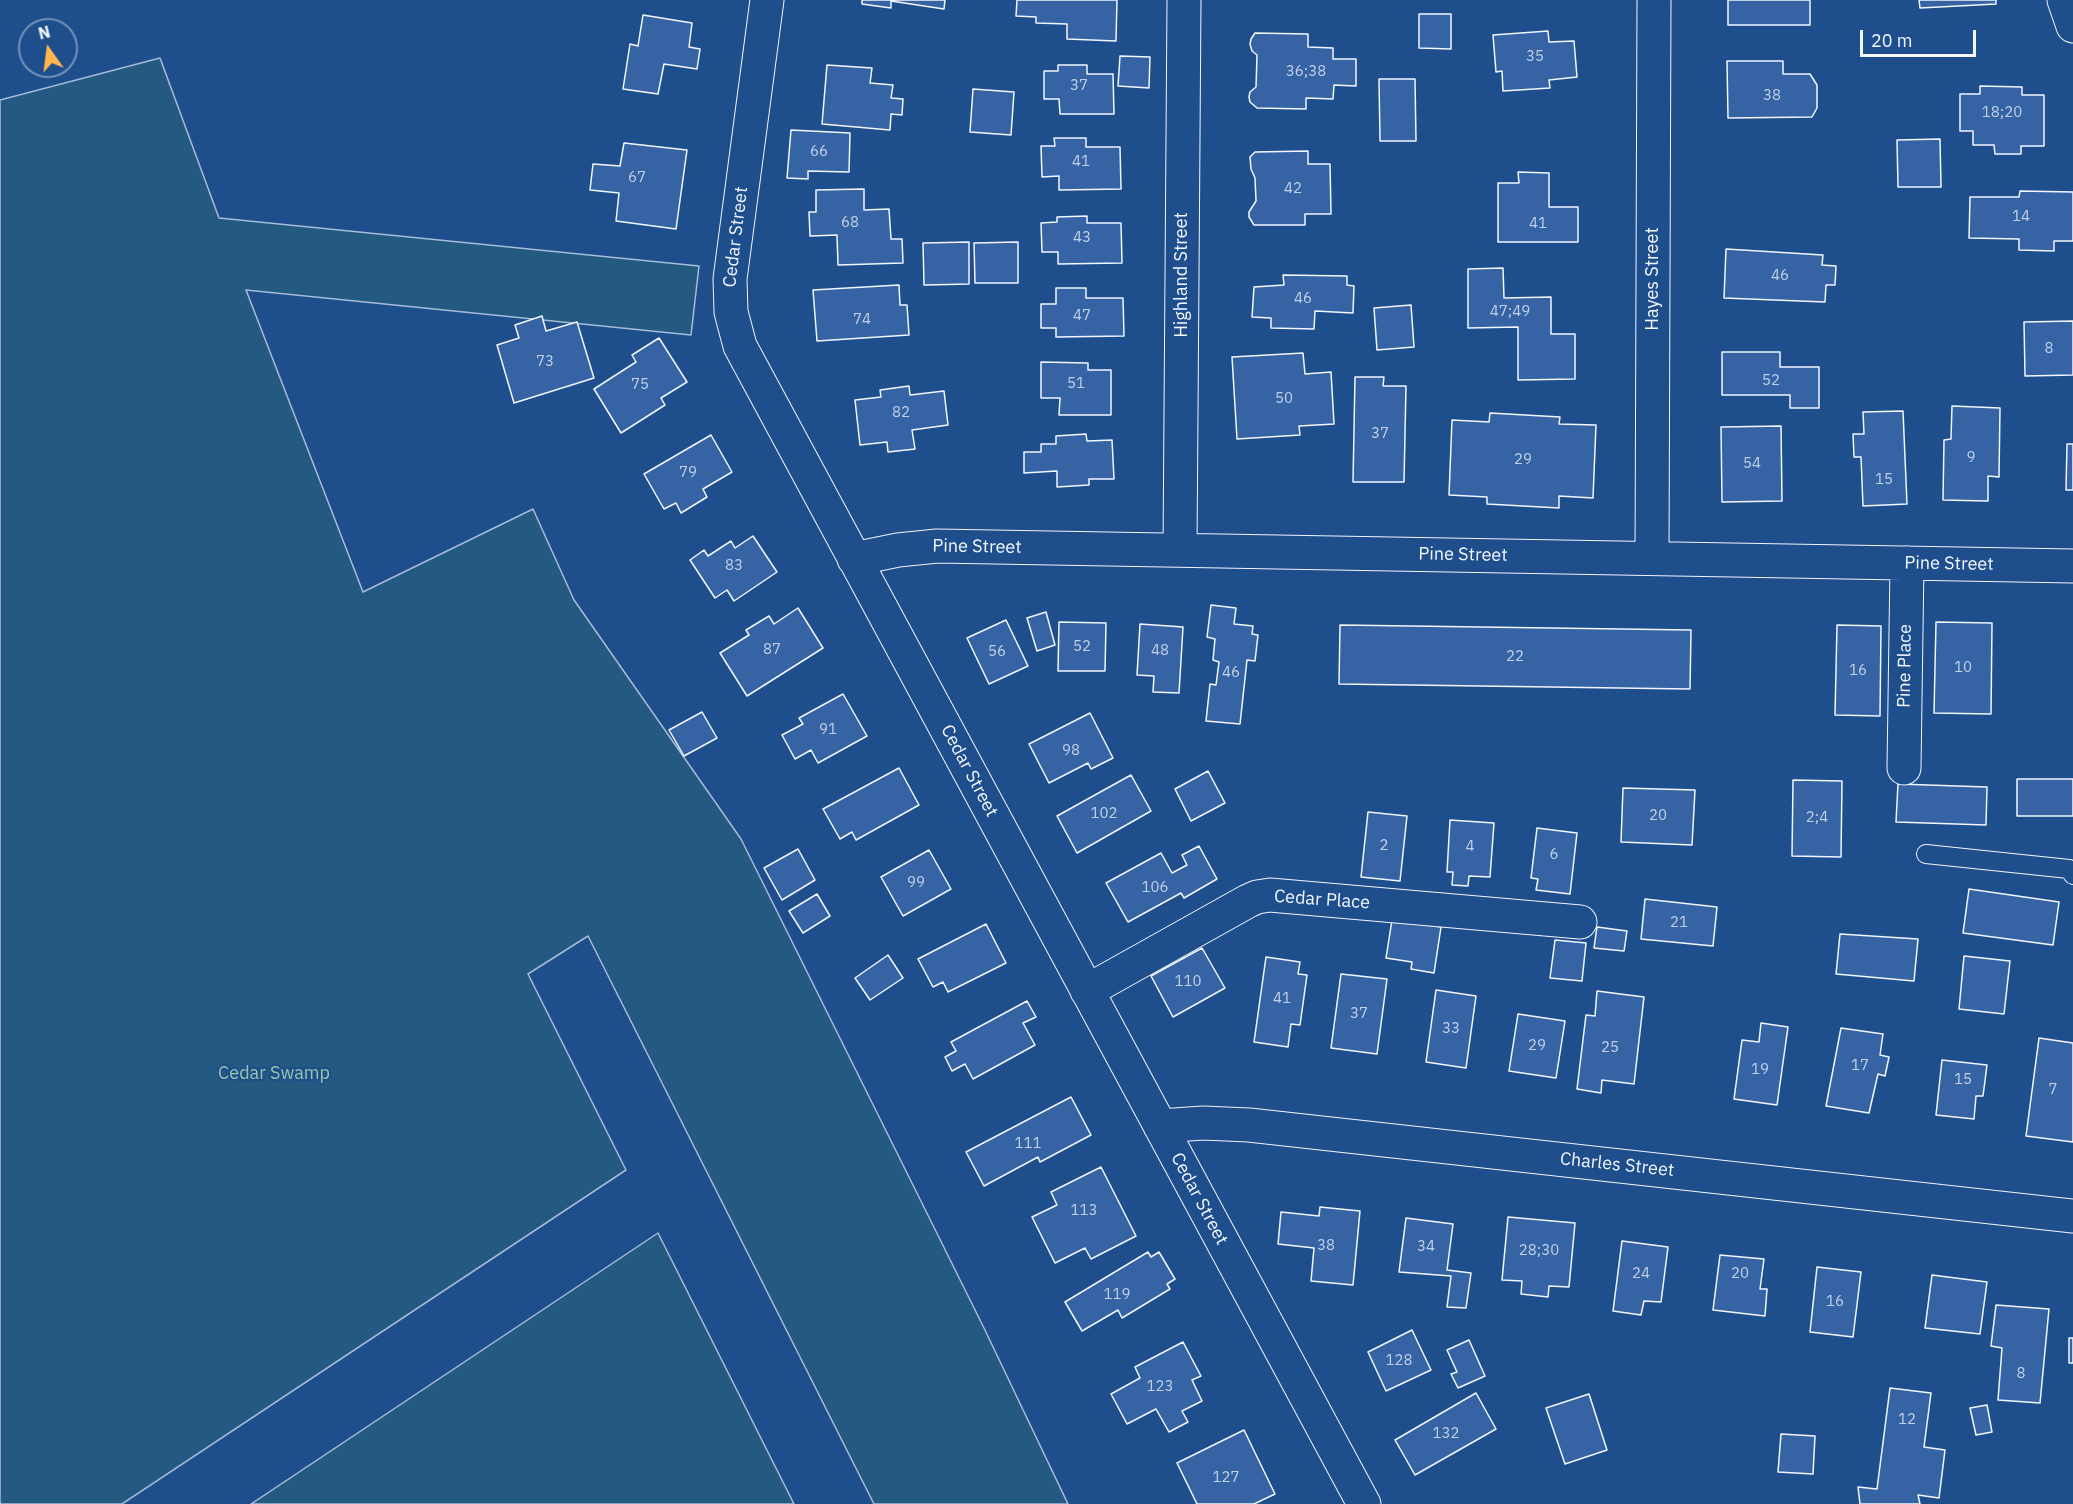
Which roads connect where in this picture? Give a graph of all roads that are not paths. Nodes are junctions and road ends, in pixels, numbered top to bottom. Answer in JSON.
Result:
{"nodes":[{"id":1,"x":767,"y":0,"type":"edge"},
{"id":2,"x":1184,"y":0,"type":"edge"},
{"id":3,"x":1654,"y":0,"type":"edge"},
{"id":4,"x":2064,"y":0,"type":"edge"},
{"id":5,"x":2073,"y":26,"type":"edge"},
{"id":6,"x":1180,"y":550,"type":"junction"},
{"id":7,"x":1652,"y":558,"type":"junction"},
{"id":8,"x":854,"y":559,"type":"junction"},
{"id":9,"x":1907,"y":563,"type":"junction"},
{"id":10,"x":2073,"y":566,"type":"edge"},
{"id":11,"x":1904,"y":768,"type":"dead end"},
{"id":12,"x":1926,"y":854,"type":"dead end"},
{"id":13,"x":2073,"y":875,"type":"edge"},
{"id":14,"x":1580,"y":922,"type":"dead end"},
{"id":15,"x":1088,"y":992,"type":"junction"},
{"id":16,"x":1160,"y":1126,"type":"junction"},
{"id":17,"x":2073,"y":1216,"type":"edge"},
{"id":18,"x":1364,"y":1504,"type":"edge"}],
"edges":[{"from":1,"to":8,"type":"street","name":"Cedar Street"},
{"from":2,"to":6,"type":"street","name":"Highland Street"},
{"from":3,"to":7,"type":"street","name":"Hayes Street"},
{"from":4,"to":5,"type":"street"},
{"from":6,"to":7,"type":"street","name":"Pine Street"},
{"from":6,"to":8,"type":"street","name":"Pine Street"},
{"from":7,"to":9,"type":"street","name":"Pine Street"},
{"from":8,"to":15,"type":"street","name":"Cedar Street"},
{"from":9,"to":10,"type":"street","name":"Pine Street"},
{"from":9,"to":11,"type":"street","name":"Pine Place"},
{"from":12,"to":13,"type":"lane"},
{"from":14,"to":15,"type":"street","name":"Cedar Place"},
{"from":15,"to":16,"type":"street","name":"Cedar Street"},
{"from":16,"to":17,"type":"street","name":"Charles Street"},
{"from":16,"to":18,"type":"street","name":"Cedar Street"}]}
